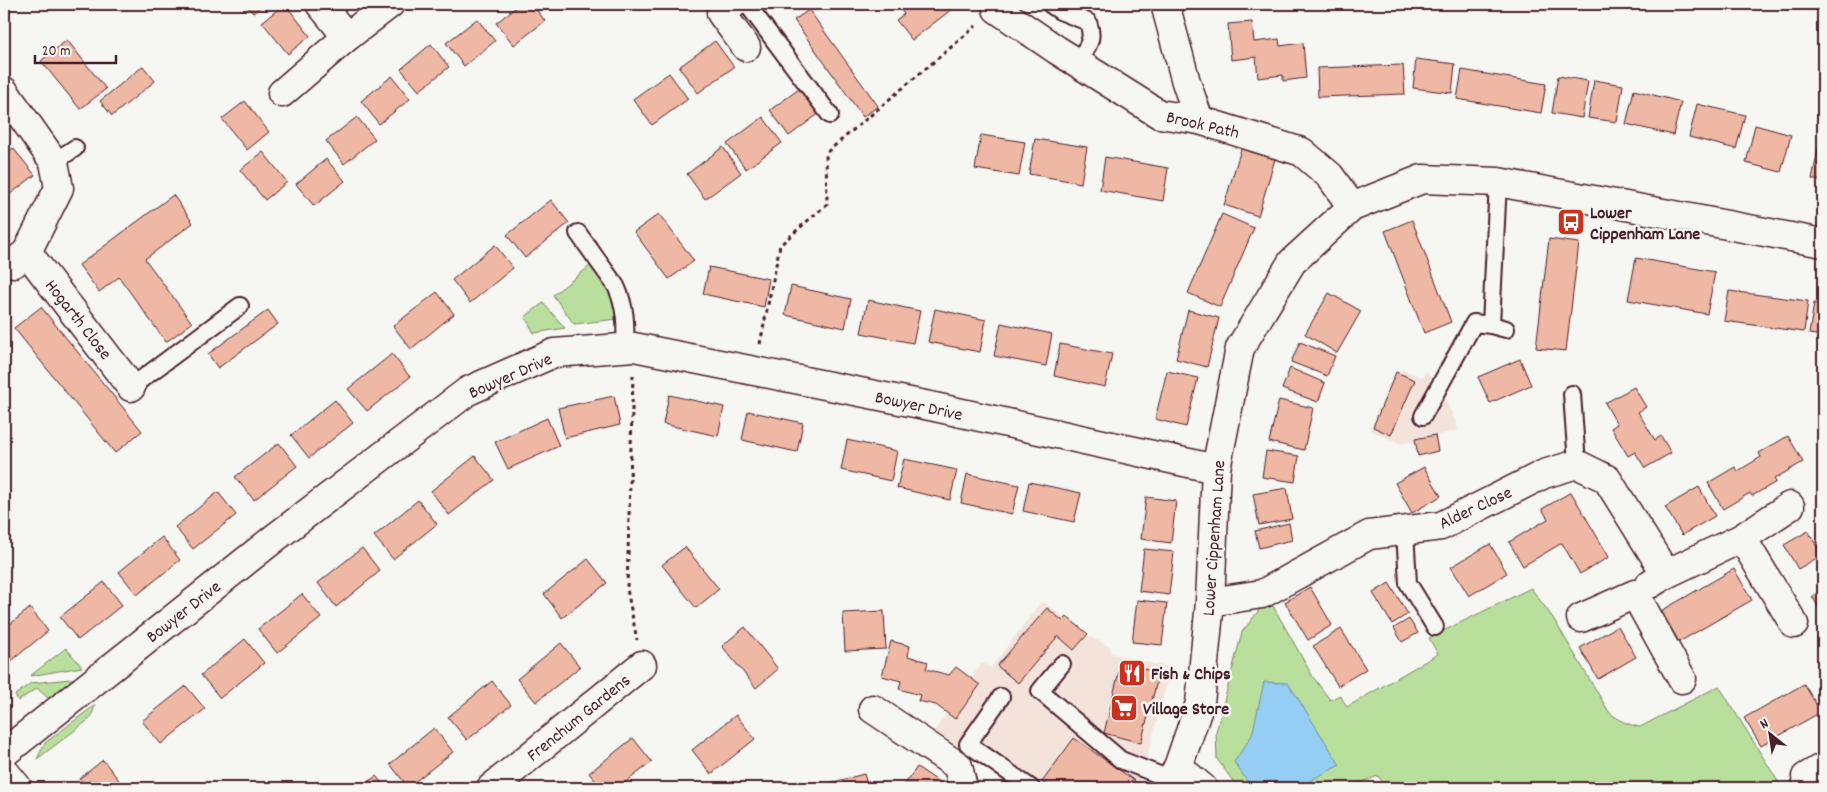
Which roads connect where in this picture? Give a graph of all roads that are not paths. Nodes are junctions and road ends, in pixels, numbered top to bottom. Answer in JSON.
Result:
{"nodes":[{"id":1,"x":320,"y":4,"type":"edge"},
{"id":2,"x":390,"y":4,"type":"edge"},
{"id":3,"x":733,"y":4,"type":"edge"},
{"id":4,"x":747,"y":4,"type":"edge"},
{"id":5,"x":1050,"y":4,"type":"edge"},
{"id":6,"x":1168,"y":5,"type":"edge"},
{"id":7,"x":998,"y":9,"type":"road end"},
{"id":8,"x":347,"y":37,"type":"junction"},
{"id":9,"x":746,"y":47,"type":"dead end"},
{"id":10,"x":1077,"y":62,"type":"junction"},
{"id":11,"x":4,"y":91,"type":"edge"},
{"id":12,"x":282,"y":94,"type":"dead end"},
{"id":13,"x":830,"y":115,"type":"dead end"},
{"id":14,"x":1199,"y":120,"type":"junction"},
{"id":15,"x":1498,"y":182,"type":"junction"},
{"id":16,"x":1352,"y":206,"type":"junction"},
{"id":17,"x":578,"y":233,"type":"dead end"},
{"id":18,"x":1823,"y":243,"type":"edge"},
{"id":19,"x":240,"y":306,"type":"dead end"},
{"id":20,"x":629,"y":347,"type":"junction"},
{"id":21,"x":131,"y":387,"type":"joint"},
{"id":22,"x":1572,"y":394,"type":"dead end"},
{"id":23,"x":1424,"y":416,"type":"dead end"},
{"id":24,"x":1577,"y":464,"type":"junction"},
{"id":25,"x":1216,"y":469,"type":"junction"},
{"id":26,"x":1790,"y":506,"type":"dead end"},
{"id":27,"x":1405,"y":531,"type":"junction"},
{"id":28,"x":1742,"y":538,"type":"junction"},
{"id":29,"x":1666,"y":574,"type":"junction"},
{"id":30,"x":1635,"y":594,"type":"junction"},
{"id":31,"x":1210,"y":602,"type":"junction"},
{"id":32,"x":1581,"y":618,"type":"dead end"},
{"id":33,"x":1794,"y":624,"type":"dead end"},
{"id":34,"x":1435,"y":627,"type":"dead end"},
{"id":35,"x":1062,"y":664,"type":"dead end"},
{"id":36,"x":642,"y":665,"type":"road end"},
{"id":37,"x":1682,"y":679,"type":"dead end"},
{"id":38,"x":1001,"y":697,"type":"dead end"},
{"id":39,"x":873,"y":709,"type":"dead end"},
{"id":40,"x":4,"y":754,"type":"edge"},
{"id":41,"x":4,"y":771,"type":"edge"},
{"id":42,"x":1172,"y":779,"type":"edge"},
{"id":43,"x":18,"y":788,"type":"edge"},
{"id":44,"x":491,"y":788,"type":"edge"},
{"id":45,"x":963,"y":788,"type":"edge"},
{"id":46,"x":1031,"y":788,"type":"edge"},
{"id":47,"x":1203,"y":788,"type":"edge"}],
"edges":[{"from":1,"to":8,"type":"street"},
{"from":2,"to":8,"type":"street"},
{"from":3,"to":9,"type":"street"},
{"from":4,"to":13,"type":"lane"},
{"from":5,"to":10,"type":"lane"},
{"from":6,"to":14,"type":"street"},
{"from":7,"to":10,"type":"street","name":"Brook Path"},
{"from":8,"to":12,"type":"street"},
{"from":10,"to":14,"type":"street","name":"Brook Path"},
{"from":11,"to":21,"type":"street","name":"Hogarth Close"},
{"from":14,"to":16,"type":"street","name":"Brook Path"},
{"from":15,"to":16,"type":"street","name":"Lower Cippenham Lane"},
{"from":15,"to":18,"type":"street","name":"Lower Cippenham Lane"},
{"from":15,"to":23,"type":"lane"},
{"from":16,"to":25,"type":"street","name":"Lower Cippenham Lane"},
{"from":17,"to":20,"type":"lane"},
{"from":19,"to":21,"type":"lane"},
{"from":20,"to":25,"type":"street","name":"Bowyer Drive"},
{"from":20,"to":40,"type":"street","name":"Bowyer Drive"},
{"from":22,"to":24,"type":"lane"},
{"from":24,"to":27,"type":"street","name":"Alder Close"},
{"from":24,"to":29,"type":"street"},
{"from":25,"to":31,"type":"street","name":"Lower Cippenham Lane"},
{"from":26,"to":28,"type":"street"},
{"from":27,"to":31,"type":"street","name":"Alder Close"},
{"from":27,"to":34,"type":"lane"},
{"from":28,"to":29,"type":"street"},
{"from":28,"to":33,"type":"street"},
{"from":29,"to":30,"type":"street"},
{"from":30,"to":32,"type":"street"},
{"from":30,"to":37,"type":"street"},
{"from":31,"to":42,"type":"street","name":"Lower Cippenham Lane"},
{"from":35,"to":42,"type":"lane"},
{"from":36,"to":44,"type":"street","name":"Frenchum Gardens"},
{"from":38,"to":46,"type":"lane"},
{"from":39,"to":45,"type":"street"},
{"from":41,"to":43,"type":"street"},
{"from":42,"to":47,"type":"street"}]}
